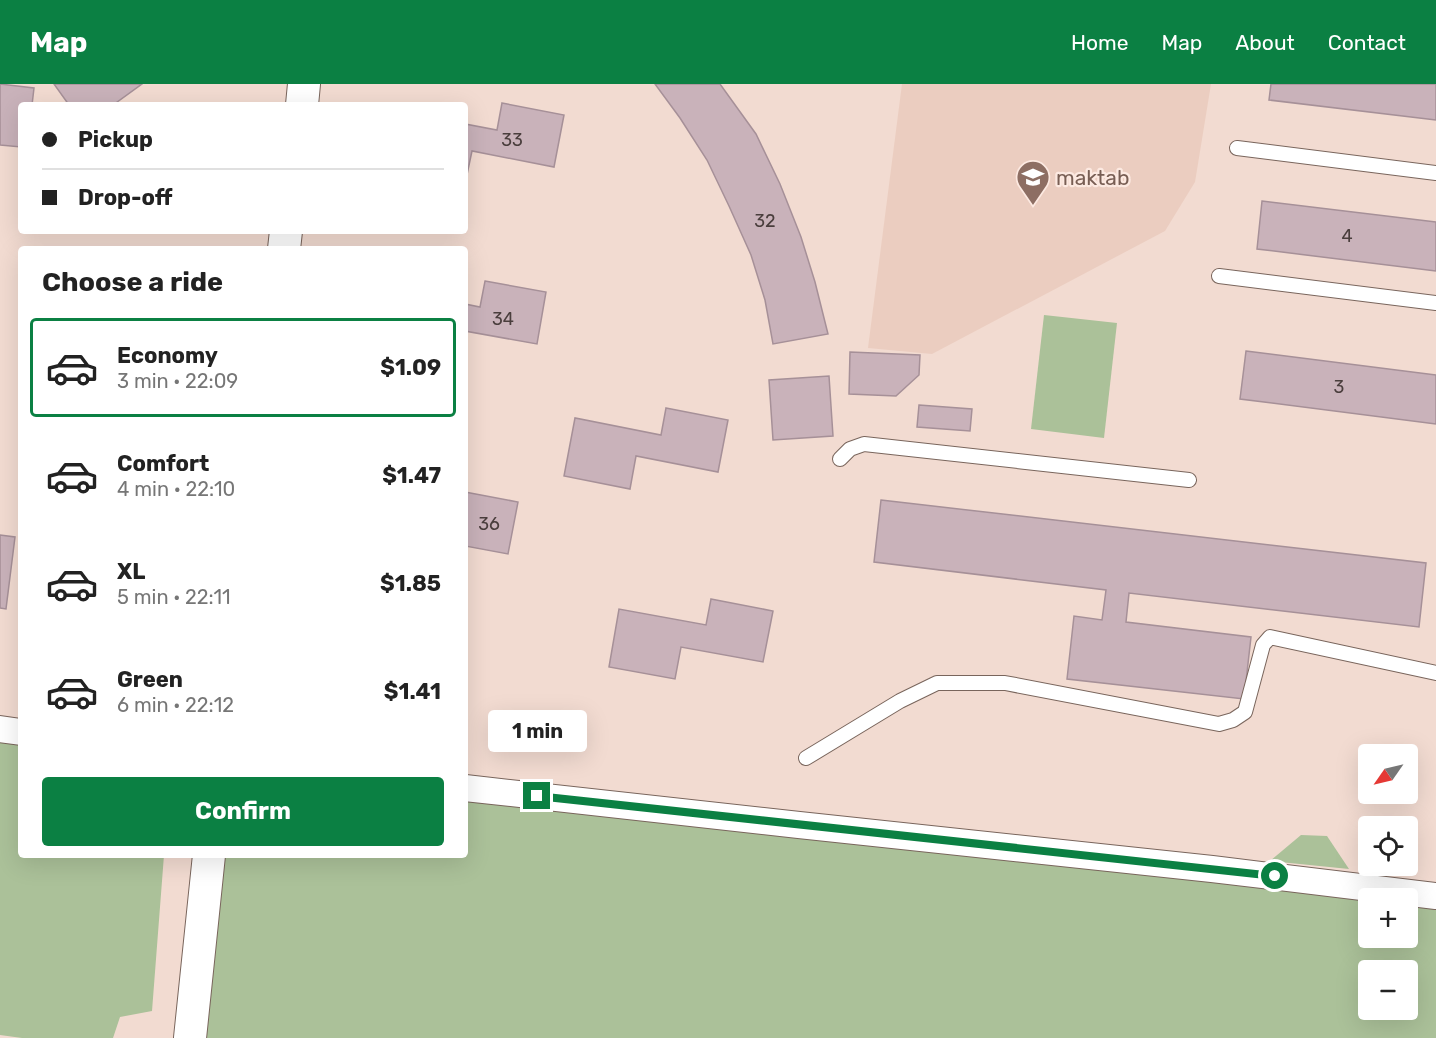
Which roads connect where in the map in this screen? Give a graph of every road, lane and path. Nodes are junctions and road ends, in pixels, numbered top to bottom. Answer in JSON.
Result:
{"nodes":[{"id":1,"x":304,"y":84,"type":"edge"},
{"id":2,"x":302,"y":102,"type":"edge"},
{"id":3,"x":1237,"y":148,"type":"dead end"},
{"id":4,"x":1436,"y":173,"type":"edge"},
{"id":5,"x":1219,"y":276,"type":"dead end"},
{"id":6,"x":1436,"y":303,"type":"edge"},
{"id":7,"x":840,"y":459,"type":"dead end"},
{"id":8,"x":1189,"y":480,"type":"dead end"},
{"id":9,"x":1436,"y":674,"type":"edge"},
{"id":10,"x":0,"y":729,"type":"edge"},
{"id":11,"x":18,"y":732,"type":"edge"},
{"id":12,"x":806,"y":758,"type":"dead end"},
{"id":13,"x":468,"y":788,"type":"edge"},
{"id":14,"x":209,"y":858,"type":"edge"},
{"id":15,"x":1436,"y":896,"type":"edge"},
{"id":16,"x":190,"y":1038,"type":"edge"}],
"edges":[{"from":1,"to":2,"type":"street"},
{"from":3,"to":4,"type":"lane"},
{"from":5,"to":6,"type":"lane"},
{"from":7,"to":8,"type":"lane"},
{"from":9,"to":12,"type":"lane"},
{"from":10,"to":11,"type":"street"},
{"from":13,"to":15,"type":"street"},
{"from":14,"to":16,"type":"street"}]}
